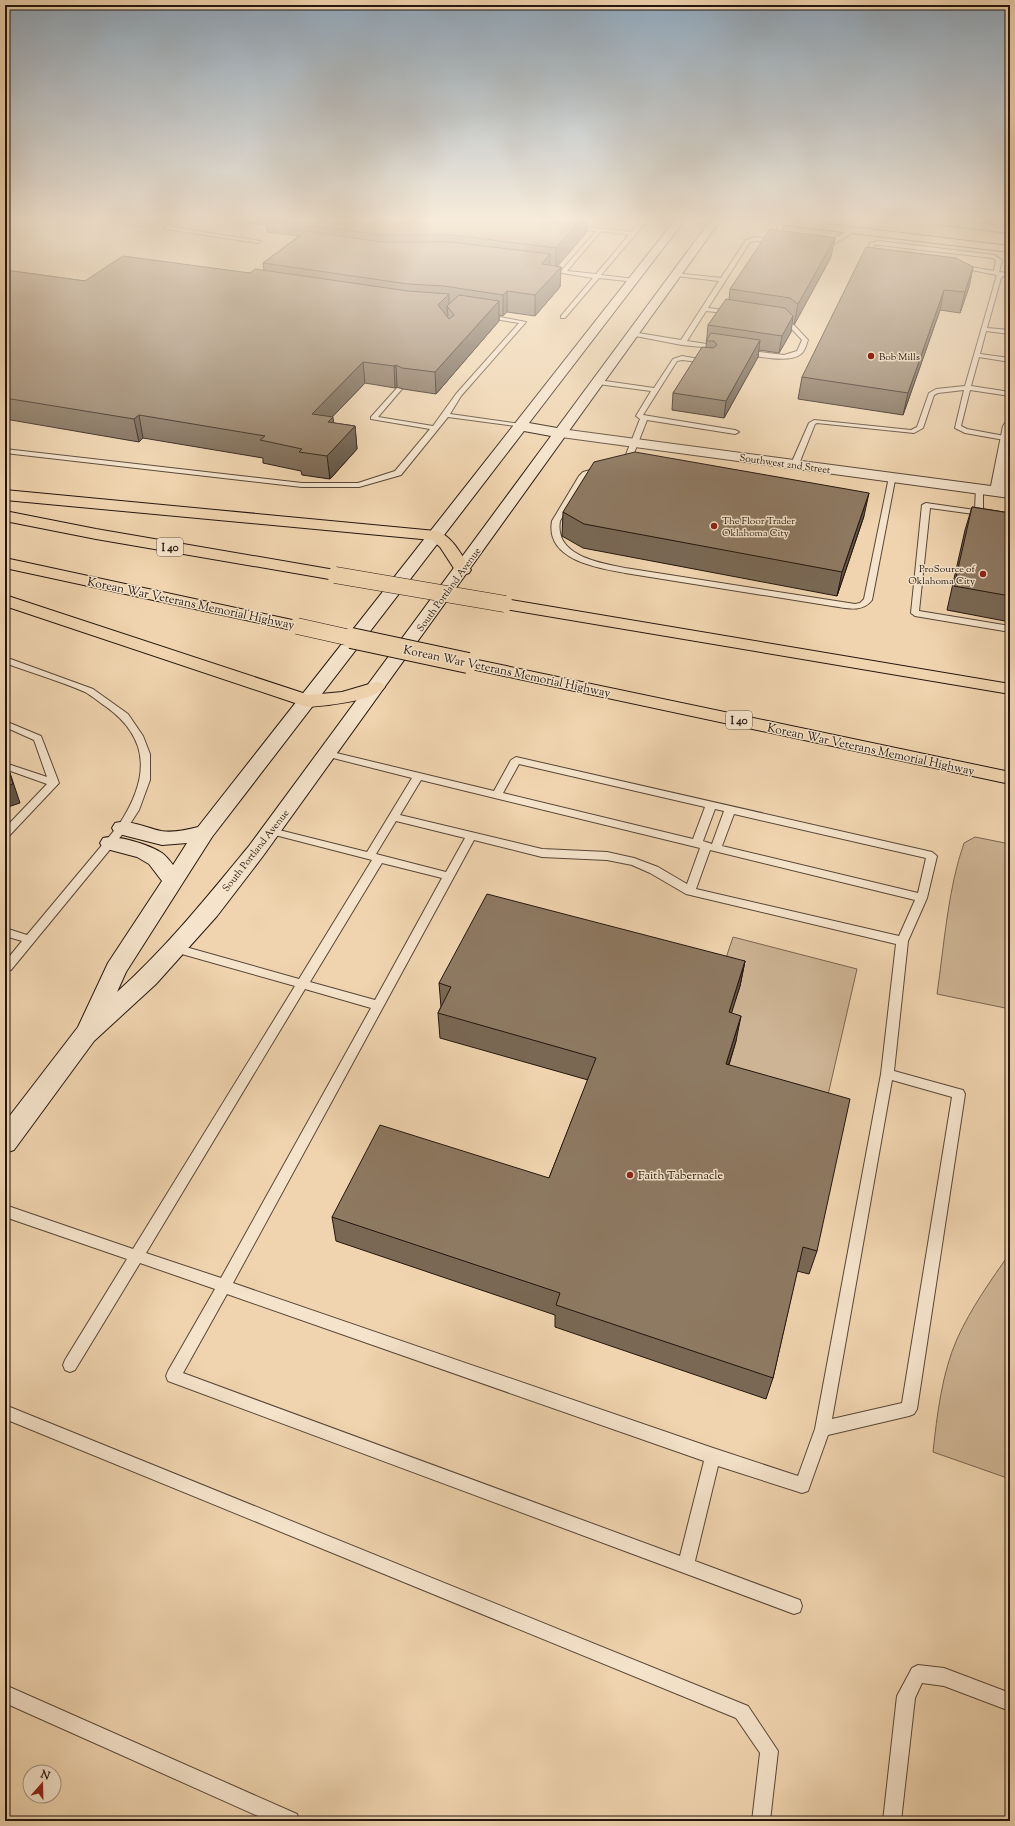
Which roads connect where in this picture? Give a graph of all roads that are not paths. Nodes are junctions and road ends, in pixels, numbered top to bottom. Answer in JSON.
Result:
{"nodes":[{"id":1,"x":573,"y":306,"type":"edge"},
{"id":2,"x":614,"y":306,"type":"edge"},
{"id":3,"x":652,"y":306,"type":"edge"},
{"id":4,"x":706,"y":306,"type":"edge"},
{"id":5,"x":990,"y":306,"type":"edge"},
{"id":6,"x":704,"y":309,"type":"junction"},
{"id":7,"x":741,"y":314,"type":"edge"},
{"id":8,"x":480,"y":315,"type":"edge"},
{"id":9,"x":563,"y":318,"type":"dead end"},
{"id":10,"x":770,"y":319,"type":"edge"},
{"id":11,"x":984,"y":328,"type":"junction"},
{"id":12,"x":596,"y":329,"type":"junction"},
{"id":13,"x":1010,"y":332,"type":"edge"},
{"id":14,"x":632,"y":334,"type":"junction"},
{"id":15,"x":682,"y":343,"type":"junction"},
{"id":16,"x":729,"y":350,"type":"edge"},
{"id":17,"x":737,"y":351,"type":"edge"},
{"id":18,"x":977,"y":355,"type":"junction"},
{"id":19,"x":1010,"y":360,"type":"edge"},
{"id":20,"x":711,"y":362,"type":"edge"},
{"id":21,"x":598,"y":382,"type":"junction"},
{"id":22,"x":968,"y":388,"type":"junction"},
{"id":23,"x":399,"y":389,"type":"edge"},
{"id":24,"x":656,"y":390,"type":"junction"},
{"id":25,"x":1010,"y":394,"type":"edge"},
{"id":26,"x":446,"y":414,"type":"junction"},
{"id":27,"x":644,"y":418,"type":"junction"},
{"id":28,"x":521,"y":426,"type":"junction"},
{"id":29,"x":435,"y":428,"type":"junction"},
{"id":30,"x":561,"y":432,"type":"junction"},
{"id":31,"x":735,"y":432,"type":"dead end"},
{"id":32,"x":1009,"y":432,"type":"edge"},
{"id":33,"x":636,"y":443,"type":"junction"},
{"id":34,"x":5,"y":451,"type":"edge"},
{"id":35,"x":795,"y":464,"type":"junction"},
{"id":36,"x":893,"y":477,"type":"junction"},
{"id":37,"x":979,"y":489,"type":"junction"},
{"id":38,"x":1004,"y":492,"type":"edge"},
{"id":39,"x":5,"y":495,"type":"edge"},
{"id":40,"x":979,"y":512,"type":"junction"},
{"id":41,"x":5,"y":516,"type":"edge"},
{"id":42,"x":1010,"y":517,"type":"edge"},
{"id":43,"x":436,"y":536,"type":"junction"},
{"id":44,"x":5,"y":563,"type":"edge"},
{"id":45,"x":463,"y":570,"type":"junction"},
{"id":46,"x":5,"y":600,"type":"edge"},
{"id":47,"x":1010,"y":629,"type":"edge"},
{"id":48,"x":5,"y":660,"type":"edge"},
{"id":49,"x":376,"y":687,"type":"junction"},
{"id":50,"x":1010,"y":689,"type":"edge"},
{"id":51,"x":307,"y":701,"type":"junction"},
{"id":52,"x":5,"y":724,"type":"edge"},
{"id":53,"x":328,"y":754,"type":"junction"},
{"id":54,"x":5,"y":766,"type":"edge"},
{"id":55,"x":420,"y":775,"type":"junction"},
{"id":56,"x":1010,"y":778,"type":"edge"},
{"id":57,"x":54,"y":783,"type":"junction"},
{"id":58,"x":496,"y":795,"type":"junction"},
{"id":59,"x":711,"y":805,"type":"junction"},
{"id":60,"x":730,"y":810,"type":"junction"},
{"id":61,"x":394,"y":817,"type":"junction"},
{"id":62,"x":205,"y":832,"type":"junction"},
{"id":63,"x":271,"y":832,"type":"junction"},
{"id":64,"x":5,"y":834,"type":"edge"},
{"id":65,"x":116,"y":836,"type":"junction"},
{"id":66,"x":471,"y":836,"type":"junction"},
{"id":67,"x":706,"y":846,"type":"junction"},
{"id":68,"x":375,"y":857,"type":"junction"},
{"id":69,"x":449,"y":876,"type":"junction"},
{"id":70,"x":173,"y":879,"type":"junction"},
{"id":71,"x":690,"y":890,"type":"junction"},
{"id":72,"x":922,"y":898,"type":"junction"},
{"id":73,"x":5,"y":932,"type":"edge"},
{"id":74,"x":31,"y":940,"type":"junction"},
{"id":75,"x":902,"y":941,"type":"junction"},
{"id":76,"x":175,"y":948,"type":"junction"},
{"id":77,"x":7,"y":968,"type":"dead end"},
{"id":78,"x":302,"y":985,"type":"junction"},
{"id":79,"x":376,"y":1005,"type":"junction"},
{"id":80,"x":86,"y":1034,"type":"junction"},
{"id":81,"x":887,"y":1074,"type":"junction"},
{"id":82,"x":5,"y":1142,"type":"edge"},
{"id":83,"x":5,"y":1212,"type":"edge"},
{"id":84,"x":137,"y":1256,"type":"junction"},
{"id":85,"x":224,"y":1286,"type":"junction"},
{"id":86,"x":70,"y":1365,"type":"dead end"},
{"id":87,"x":5,"y":1412,"type":"edge"},
{"id":88,"x":823,"y":1429,"type":"junction"},
{"id":89,"x":713,"y":1456,"type":"junction"},
{"id":90,"x":686,"y":1566,"type":"junction"},
{"id":91,"x":794,"y":1606,"type":"dead end"},
{"id":92,"x":5,"y":1694,"type":"edge"},
{"id":93,"x":1010,"y":1702,"type":"edge"},
{"id":94,"x":290,"y":1821,"type":"edge"},
{"id":95,"x":761,"y":1821,"type":"edge"},
{"id":96,"x":892,"y":1821,"type":"edge"}],
"edges":[{"from":1,"to":9,"type":"lane"},
{"from":2,"to":12,"type":"main road","name":"South Portland Avenue"},
{"from":3,"to":14,"type":"main road","name":"South Portland Avenue"},
{"from":4,"to":6,"type":"lane"},
{"from":5,"to":11,"type":"lane"},
{"from":6,"to":7,"type":"lane"},
{"from":6,"to":15,"type":"lane"},
{"from":8,"to":26,"type":"lane"},
{"from":10,"to":17,"type":"lane"},
{"from":11,"to":13,"type":"lane"},
{"from":11,"to":18,"type":"lane"},
{"from":12,"to":14,"type":"main road"},
{"from":12,"to":28,"type":"main road","name":"South Portland Avenue"},
{"from":14,"to":15,"type":"lane"},
{"from":14,"to":21,"type":"main road","name":"South Portland Avenue"},
{"from":15,"to":16,"type":"lane"},
{"from":18,"to":19,"type":"lane"},
{"from":18,"to":22,"type":"lane"},
{"from":20,"to":24,"type":"lane"},
{"from":21,"to":24,"type":"lane"},
{"from":21,"to":30,"type":"main road","name":"South Portland Avenue"},
{"from":22,"to":25,"type":"lane"},
{"from":22,"to":32,"type":"lane"},
{"from":22,"to":35,"type":"lane"},
{"from":23,"to":29,"type":"lane"},
{"from":24,"to":27,"type":"lane"},
{"from":26,"to":28,"type":"lane"},
{"from":26,"to":29,"type":"lane"},
{"from":27,"to":31,"type":"lane"},
{"from":27,"to":33,"type":"lane"},
{"from":28,"to":30,"type":"main road","name":"Southwest 2nd Street"},
{"from":28,"to":43,"type":"main road","name":"South Portland Avenue"},
{"from":29,"to":34,"type":"lane"},
{"from":30,"to":33,"type":"main road","name":"Southwest 2nd Street"},
{"from":30,"to":45,"type":"main road","name":"South Portland Avenue"},
{"from":32,"to":38,"type":"main road"},
{"from":33,"to":35,"type":"main road","name":"Southwest 2nd Street"},
{"from":33,"to":36,"type":"lane"},
{"from":35,"to":36,"type":"main road","name":"Southwest 2nd Street"},
{"from":36,"to":37,"type":"main road","name":"Southwest 2nd Street"},
{"from":37,"to":38,"type":"main road","name":"Southwest 2nd Street"},
{"from":37,"to":40,"type":"lane"},
{"from":39,"to":43,"type":"main road"},
{"from":40,"to":42,"type":"lane"},
{"from":40,"to":47,"type":"lane"},
{"from":41,"to":50,"type":"main road","number":"I 40","bridge":true},
{"from":43,"to":45,"type":"main road"},
{"from":43,"to":51,"type":"main road","name":"South Portland Avenue"},
{"from":44,"to":56,"type":"main road","name":"Korean War Veterans Memorial Highway","number":"I 40","bridge":true},
{"from":45,"to":49,"type":"main road","name":"South Portland Avenue"},
{"from":46,"to":51,"type":"main road"},
{"from":48,"to":65,"type":"lane"},
{"from":49,"to":51,"type":"main road"},
{"from":49,"to":53,"type":"main road","name":"South Portland Avenue"},
{"from":51,"to":62,"type":"main road","name":"South Portland Avenue"},
{"from":52,"to":57,"type":"lane"},
{"from":53,"to":55,"type":"lane"},
{"from":53,"to":63,"type":"main road","name":"South Portland Avenue"},
{"from":54,"to":57,"type":"lane"},
{"from":55,"to":58,"type":"lane"},
{"from":55,"to":61,"type":"lane"},
{"from":57,"to":64,"type":"lane"},
{"from":58,"to":59,"type":"lane"},
{"from":58,"to":67,"type":"lane"},
{"from":59,"to":60,"type":"lane"},
{"from":59,"to":67,"type":"lane"},
{"from":60,"to":67,"type":"lane"},
{"from":60,"to":72,"type":"lane"},
{"from":61,"to":66,"type":"lane"},
{"from":61,"to":68,"type":"lane"},
{"from":62,"to":65,"type":"main road"},
{"from":62,"to":70,"type":"main road","name":"South Portland Avenue"},
{"from":63,"to":68,"type":"lane"},
{"from":63,"to":76,"type":"main road","name":"South Portland Avenue"},
{"from":65,"to":70,"type":"main road"},
{"from":65,"to":74,"type":"lane"},
{"from":66,"to":69,"type":"lane"},
{"from":66,"to":71,"type":"lane"},
{"from":67,"to":71,"type":"lane"},
{"from":67,"to":72,"type":"lane"},
{"from":68,"to":69,"type":"lane"},
{"from":68,"to":78,"type":"lane"},
{"from":69,"to":79,"type":"lane"},
{"from":70,"to":80,"type":"main road","name":"South Portland Avenue"},
{"from":71,"to":75,"type":"lane"},
{"from":72,"to":75,"type":"lane"},
{"from":73,"to":74,"type":"lane"},
{"from":74,"to":77,"type":"lane"},
{"from":75,"to":81,"type":"lane"},
{"from":76,"to":78,"type":"lane"},
{"from":76,"to":80,"type":"main road","name":"South Portland Avenue"},
{"from":78,"to":79,"type":"lane"},
{"from":78,"to":84,"type":"lane"},
{"from":79,"to":85,"type":"lane"},
{"from":80,"to":82,"type":"main road","name":"South Portland Avenue"},
{"from":81,"to":88,"type":"lane"},
{"from":81,"to":88,"type":"lane"},
{"from":83,"to":84,"type":"lane"},
{"from":84,"to":85,"type":"lane"},
{"from":84,"to":86,"type":"lane"},
{"from":85,"to":89,"type":"lane"},
{"from":85,"to":90,"type":"lane"},
{"from":87,"to":95,"type":"lane"},
{"from":88,"to":89,"type":"lane"},
{"from":89,"to":90,"type":"lane"},
{"from":90,"to":91,"type":"lane"},
{"from":92,"to":94,"type":"lane"},
{"from":93,"to":96,"type":"lane"}]}
